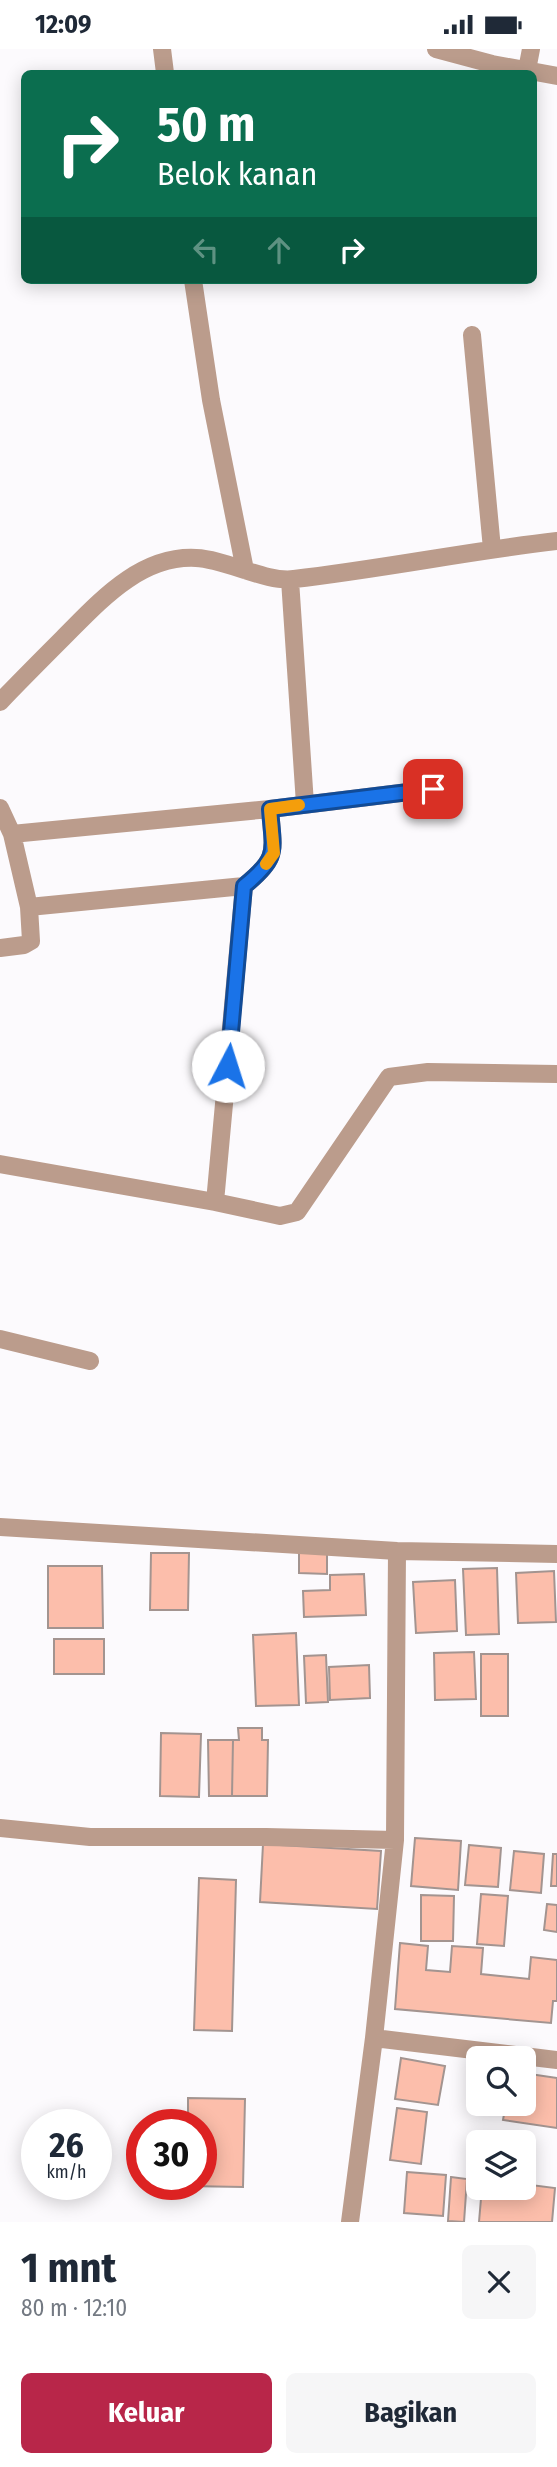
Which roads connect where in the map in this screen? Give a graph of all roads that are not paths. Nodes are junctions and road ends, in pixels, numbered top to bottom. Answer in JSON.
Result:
{"nodes":[{"id":1,"x":162,"y":49,"type":"edge"},
{"id":2,"x":436,"y":49,"type":"edge"},
{"id":3,"x":531,"y":49,"type":"edge"},
{"id":4,"x":165,"y":70,"type":"edge"},
{"id":5,"x":527,"y":70,"type":"joint"},
{"id":6,"x":537,"y":72,"type":"edge"},
{"id":7,"x":557,"y":76,"type":"edge"},
{"id":8,"x":194,"y":284,"type":"edge"},
{"id":9,"x":472,"y":335,"type":"dead end"},
{"id":10,"x":557,"y":541,"type":"edge"},
{"id":11,"x":492,"y":549,"type":"junction"},
{"id":12,"x":244,"y":570,"type":"junction"},
{"id":13,"x":290,"y":580,"type":"junction"},
{"id":14,"x":0,"y":702,"type":"edge"},
{"id":15,"x":433,"y":789,"type":"dead end"},
{"id":16,"x":305,"y":804,"type":"junction"},
{"id":17,"x":0,"y":808,"type":"edge"},
{"id":18,"x":270,"y":809,"type":"junction"},
{"id":19,"x":12,"y":834,"type":"junction"},
{"id":20,"x":244,"y":886,"type":"junction"},
{"id":21,"x":29,"y":907,"type":"junction"},
{"id":22,"x":0,"y":947,"type":"edge"},
{"id":23,"x":557,"y":1074,"type":"edge"},
{"id":24,"x":0,"y":1164,"type":"edge"},
{"id":25,"x":215,"y":1202,"type":"junction"},
{"id":26,"x":0,"y":1339,"type":"edge"},
{"id":27,"x":90,"y":1361,"type":"dead end"},
{"id":28,"x":0,"y":1527,"type":"edge"},
{"id":29,"x":397,"y":1551,"type":"junction"},
{"id":30,"x":557,"y":1554,"type":"edge"},
{"id":31,"x":0,"y":1828,"type":"edge"},
{"id":32,"x":395,"y":1840,"type":"junction"},
{"id":33,"x":374,"y":2038,"type":"junction"},
{"id":34,"x":557,"y":2060,"type":"edge"},
{"id":35,"x":350,"y":2222,"type":"edge"}],
"edges":[{"from":1,"to":4,"type":"street"},
{"from":2,"to":5,"type":"street"},
{"from":3,"to":5,"type":"street"},
{"from":6,"to":7,"type":"street"},
{"from":8,"to":12,"type":"street"},
{"from":9,"to":11,"type":"street"},
{"from":10,"to":11,"type":"street"},
{"from":11,"to":13,"type":"street"},
{"from":12,"to":13,"type":"street"},
{"from":12,"to":14,"type":"street"},
{"from":13,"to":16,"type":"street"},
{"from":15,"to":16,"type":"street"},
{"from":16,"to":18,"type":"street"},
{"from":17,"to":19,"type":"street"},
{"from":18,"to":19,"type":"street"},
{"from":18,"to":20,"type":"street"},
{"from":19,"to":21,"type":"street"},
{"from":20,"to":21,"type":"street"},
{"from":20,"to":25,"type":"street"},
{"from":21,"to":22,"type":"street"},
{"from":23,"to":25,"type":"street"},
{"from":24,"to":25,"type":"street"},
{"from":26,"to":27,"type":"street"},
{"from":28,"to":29,"type":"street"},
{"from":29,"to":30,"type":"street"},
{"from":29,"to":32,"type":"street"},
{"from":31,"to":32,"type":"street"},
{"from":32,"to":33,"type":"street"},
{"from":33,"to":34,"type":"street"},
{"from":33,"to":35,"type":"street"}]}
